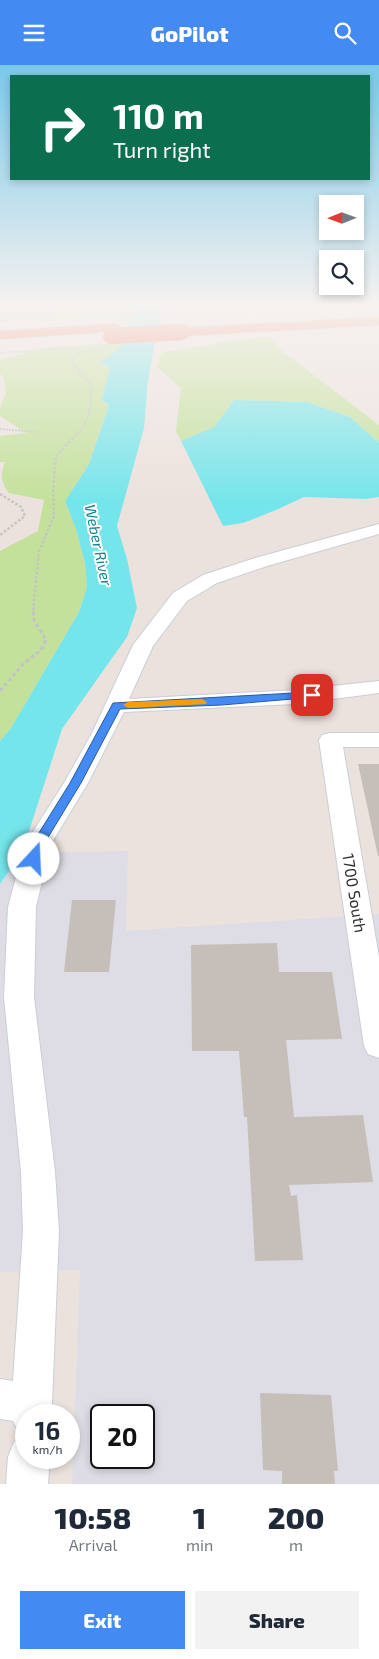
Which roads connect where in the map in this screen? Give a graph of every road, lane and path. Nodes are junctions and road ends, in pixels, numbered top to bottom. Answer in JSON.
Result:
{"nodes":[{"id":1,"x":82,"y":371,"type":"edge"},
{"id":2,"x":0,"y":429,"type":"edge"},
{"id":3,"x":37,"y":432,"type":"dead end"},
{"id":4,"x":0,"y":494,"type":"edge"},
{"id":5,"x":379,"y":529,"type":"edge"},
{"id":6,"x":0,"y":535,"type":"edge"},
{"id":7,"x":379,"y":687,"type":"edge"},
{"id":8,"x":0,"y":691,"type":"edge"},
{"id":9,"x":117,"y":706,"type":"junction"},
{"id":10,"x":379,"y":740,"type":"edge"},
{"id":11,"x":379,"y":1046,"type":"edge"},
{"id":12,"x":21,"y":1404,"type":"edge"},
{"id":13,"x":29,"y":1469,"type":"edge"},
{"id":14,"x":28,"y":1484,"type":"edge"}],
"edges":[{"from":1,"to":8,"type":"path"},
{"from":2,"to":3,"type":"path"},
{"from":4,"to":6,"type":"path"},
{"from":5,"to":9,"type":"street"},
{"from":7,"to":9,"type":"street"},
{"from":9,"to":12,"type":"street"},
{"from":10,"to":11,"type":"street","name":"1700 South"},
{"from":13,"to":14,"type":"street"}]}
